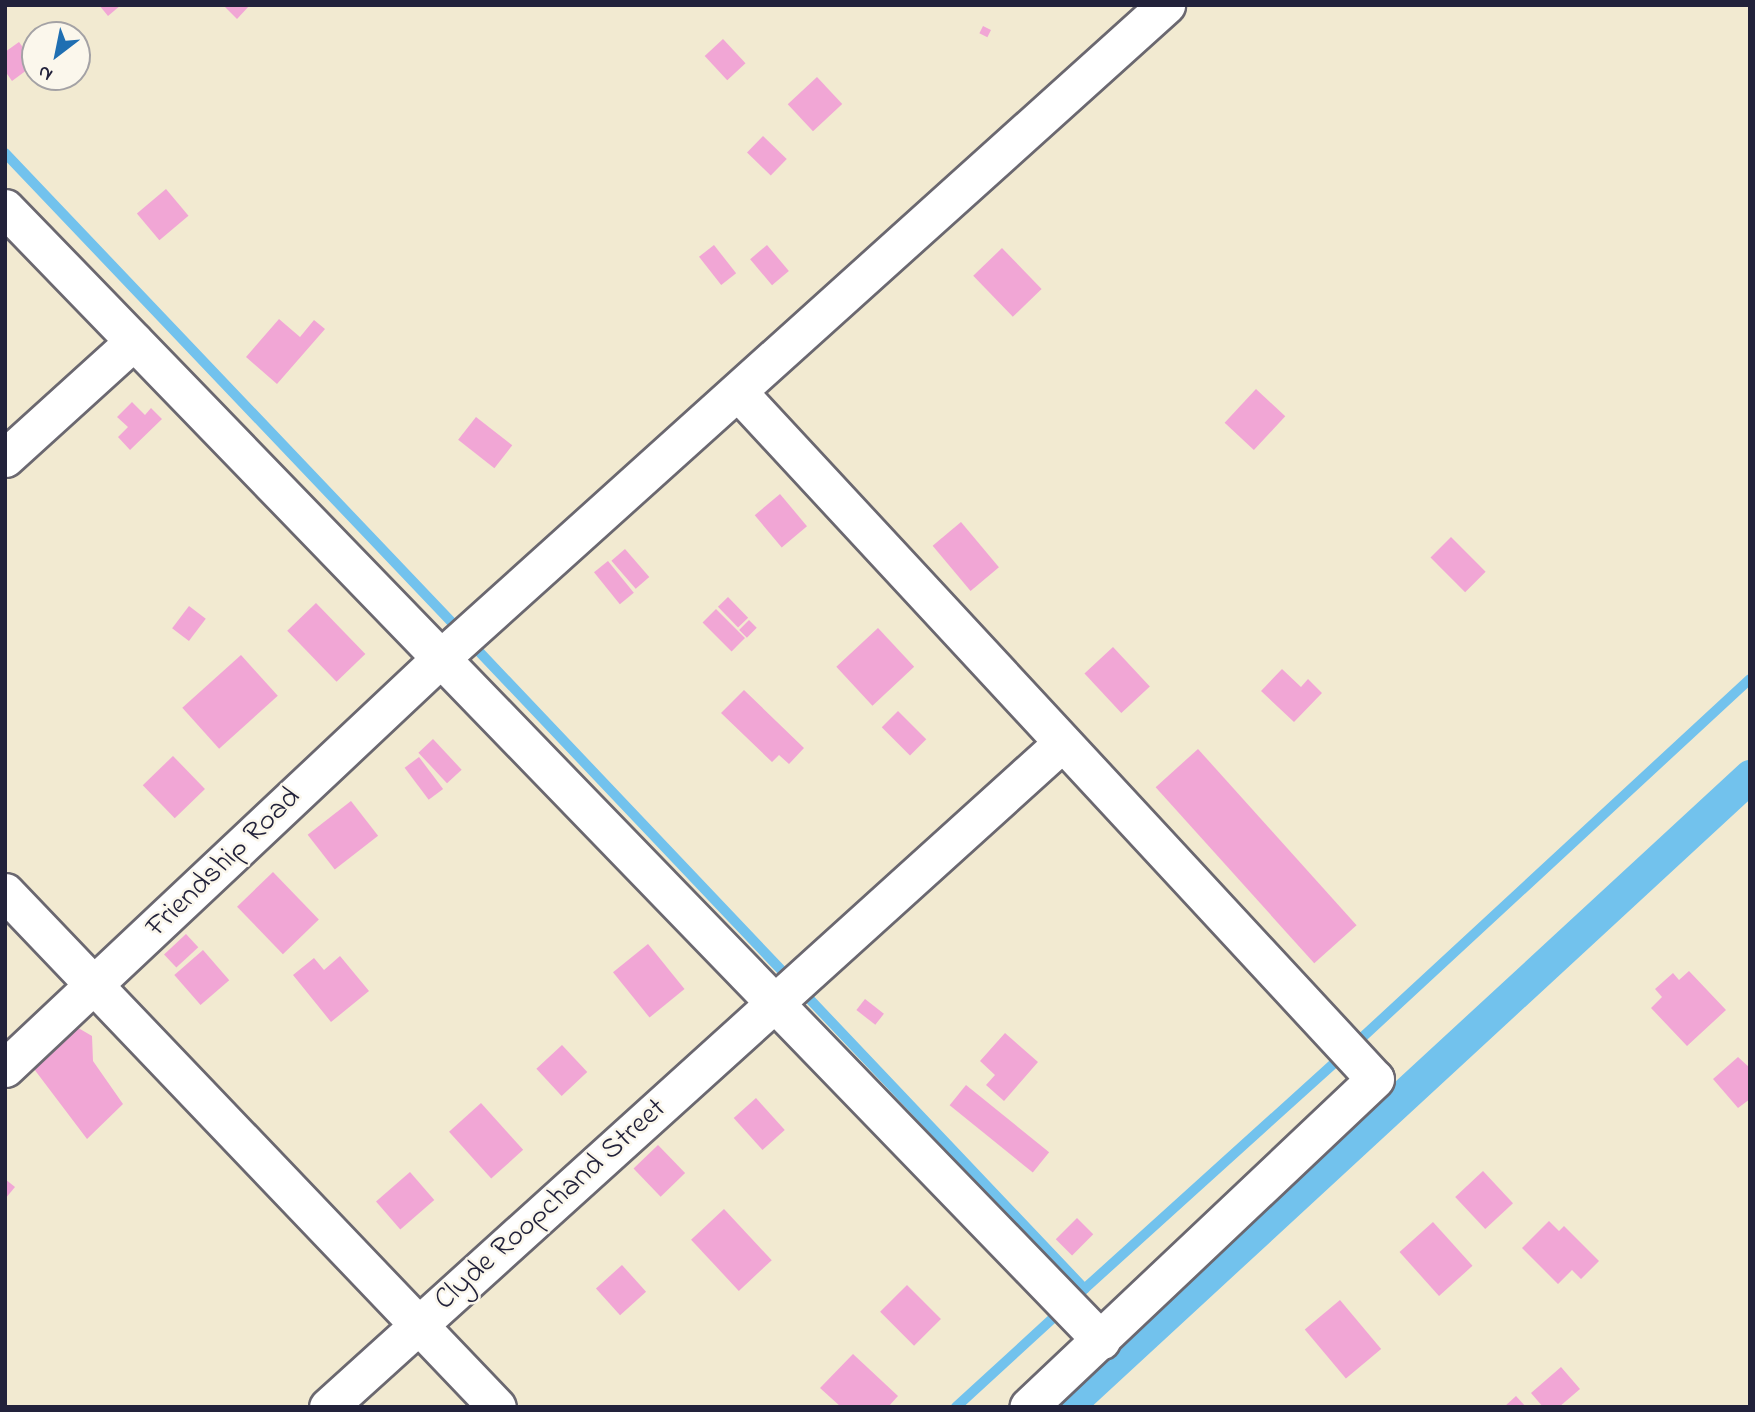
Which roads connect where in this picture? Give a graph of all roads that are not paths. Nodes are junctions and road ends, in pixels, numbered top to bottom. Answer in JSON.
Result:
{"nodes":[{"id":1,"x":1166,"y":5,"type":"edge"},
{"id":2,"x":5,"y":208,"type":"edge"},
{"id":3,"x":134,"y":341,"type":"junction"},
{"id":4,"x":739,"y":393,"type":"junction"},
{"id":5,"x":5,"y":458,"type":"edge"},
{"id":6,"x":441,"y":658,"type":"junction"},
{"id":7,"x":1062,"y":743,"type":"junction"},
{"id":8,"x":5,"y":892,"type":"edge"},
{"id":9,"x":95,"y":986,"type":"junction"},
{"id":10,"x":775,"y":1003,"type":"junction"},
{"id":11,"x":5,"y":1068,"type":"edge"},
{"id":12,"x":419,"y":1325,"type":"junction"},
{"id":13,"x":1101,"y":1340,"type":"junction"},
{"id":14,"x":328,"y":1407,"type":"edge"},
{"id":15,"x":497,"y":1407,"type":"edge"},
{"id":16,"x":1028,"y":1407,"type":"edge"}],
"edges":[{"from":1,"to":4,"type":"street","name":"Friendship Road"},
{"from":2,"to":3,"type":"street"},
{"from":3,"to":5,"type":"street"},
{"from":3,"to":6,"type":"street"},
{"from":4,"to":6,"type":"street","name":"Friendship Road"},
{"from":4,"to":7,"type":"street"},
{"from":6,"to":9,"type":"street","name":"Friendship Road"},
{"from":6,"to":10,"type":"street"},
{"from":7,"to":10,"type":"street","name":"Clyde Roopchand Street"},
{"from":7,"to":13,"type":"street"},
{"from":8,"to":9,"type":"street"},
{"from":9,"to":11,"type":"street","name":"Friendship Road"},
{"from":9,"to":12,"type":"street"},
{"from":10,"to":12,"type":"street","name":"Clyde Roopchand Street"},
{"from":10,"to":13,"type":"street"},
{"from":12,"to":14,"type":"street","name":"Clyde Roopchand Street"},
{"from":12,"to":15,"type":"street"},
{"from":13,"to":16,"type":"street"}]}
